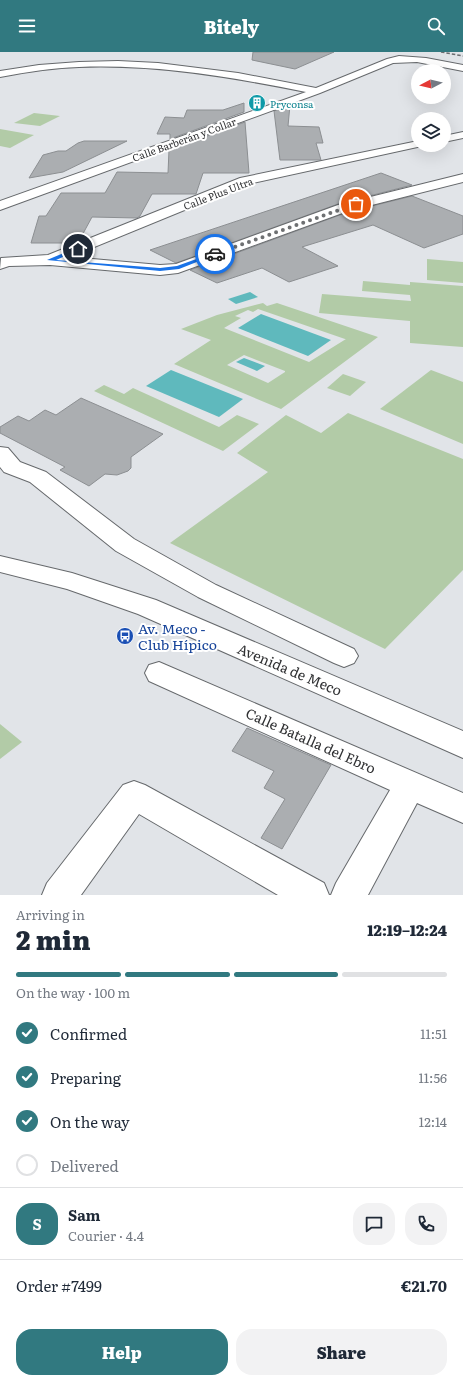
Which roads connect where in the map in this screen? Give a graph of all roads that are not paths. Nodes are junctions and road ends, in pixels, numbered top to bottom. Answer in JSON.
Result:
{"nodes":[{"id":1,"x":463,"y":68,"type":"edge"},
{"id":2,"x":0,"y":74,"type":"edge"},
{"id":3,"x":317,"y":91,"type":"junction"},
{"id":4,"x":463,"y":135,"type":"edge"},
{"id":5,"x":451,"y":138,"type":"edge"},
{"id":6,"x":411,"y":145,"type":"edge"},
{"id":7,"x":463,"y":178,"type":"edge"},
{"id":8,"x":0,"y":206,"type":"edge"},
{"id":9,"x":50,"y":260,"type":"junction"},
{"id":10,"x":0,"y":264,"type":"edge"},
{"id":11,"x":0,"y":449,"type":"edge"},
{"id":12,"x":0,"y":453,"type":"edge"},
{"id":13,"x":38,"y":477,"type":"junction"},
{"id":14,"x":0,"y":564,"type":"edge"},
{"id":15,"x":344,"y":656,"type":"dead end"},
{"id":16,"x":159,"y":673,"type":"dead end"},
{"id":17,"x":463,"y":745,"type":"edge"},
{"id":18,"x":411,"y":784,"type":"junction"},
{"id":19,"x":463,"y":808,"type":"edge"},
{"id":20,"x":60,"y":895,"type":"edge"},
{"id":21,"x":311,"y":895,"type":"edge"},
{"id":22,"x":349,"y":895,"type":"edge"}],
"edges":[{"from":1,"to":3,"type":"street","name":"Calle Barberán y Collar"},
{"from":2,"to":3,"type":"street"},
{"from":3,"to":8,"type":"street","name":"Calle Barberán y Collar"},
{"from":4,"to":5,"type":"street"},
{"from":6,"to":9,"type":"street","name":"Calle Plus Ultra"},
{"from":7,"to":9,"type":"street"},
{"from":9,"to":10,"type":"street"},
{"from":11,"to":13,"type":"street"},
{"from":12,"to":13,"type":"street"},
{"from":13,"to":15,"type":"street"},
{"from":14,"to":17,"type":"street","name":"Avenida de Meco"},
{"from":16,"to":18,"type":"street","name":"Calle Batalla del Ebro"},
{"from":18,"to":19,"type":"street","name":"Calle Batalla del Ebro"},
{"from":18,"to":22,"type":"street"},
{"from":20,"to":21,"type":"street"}]}
